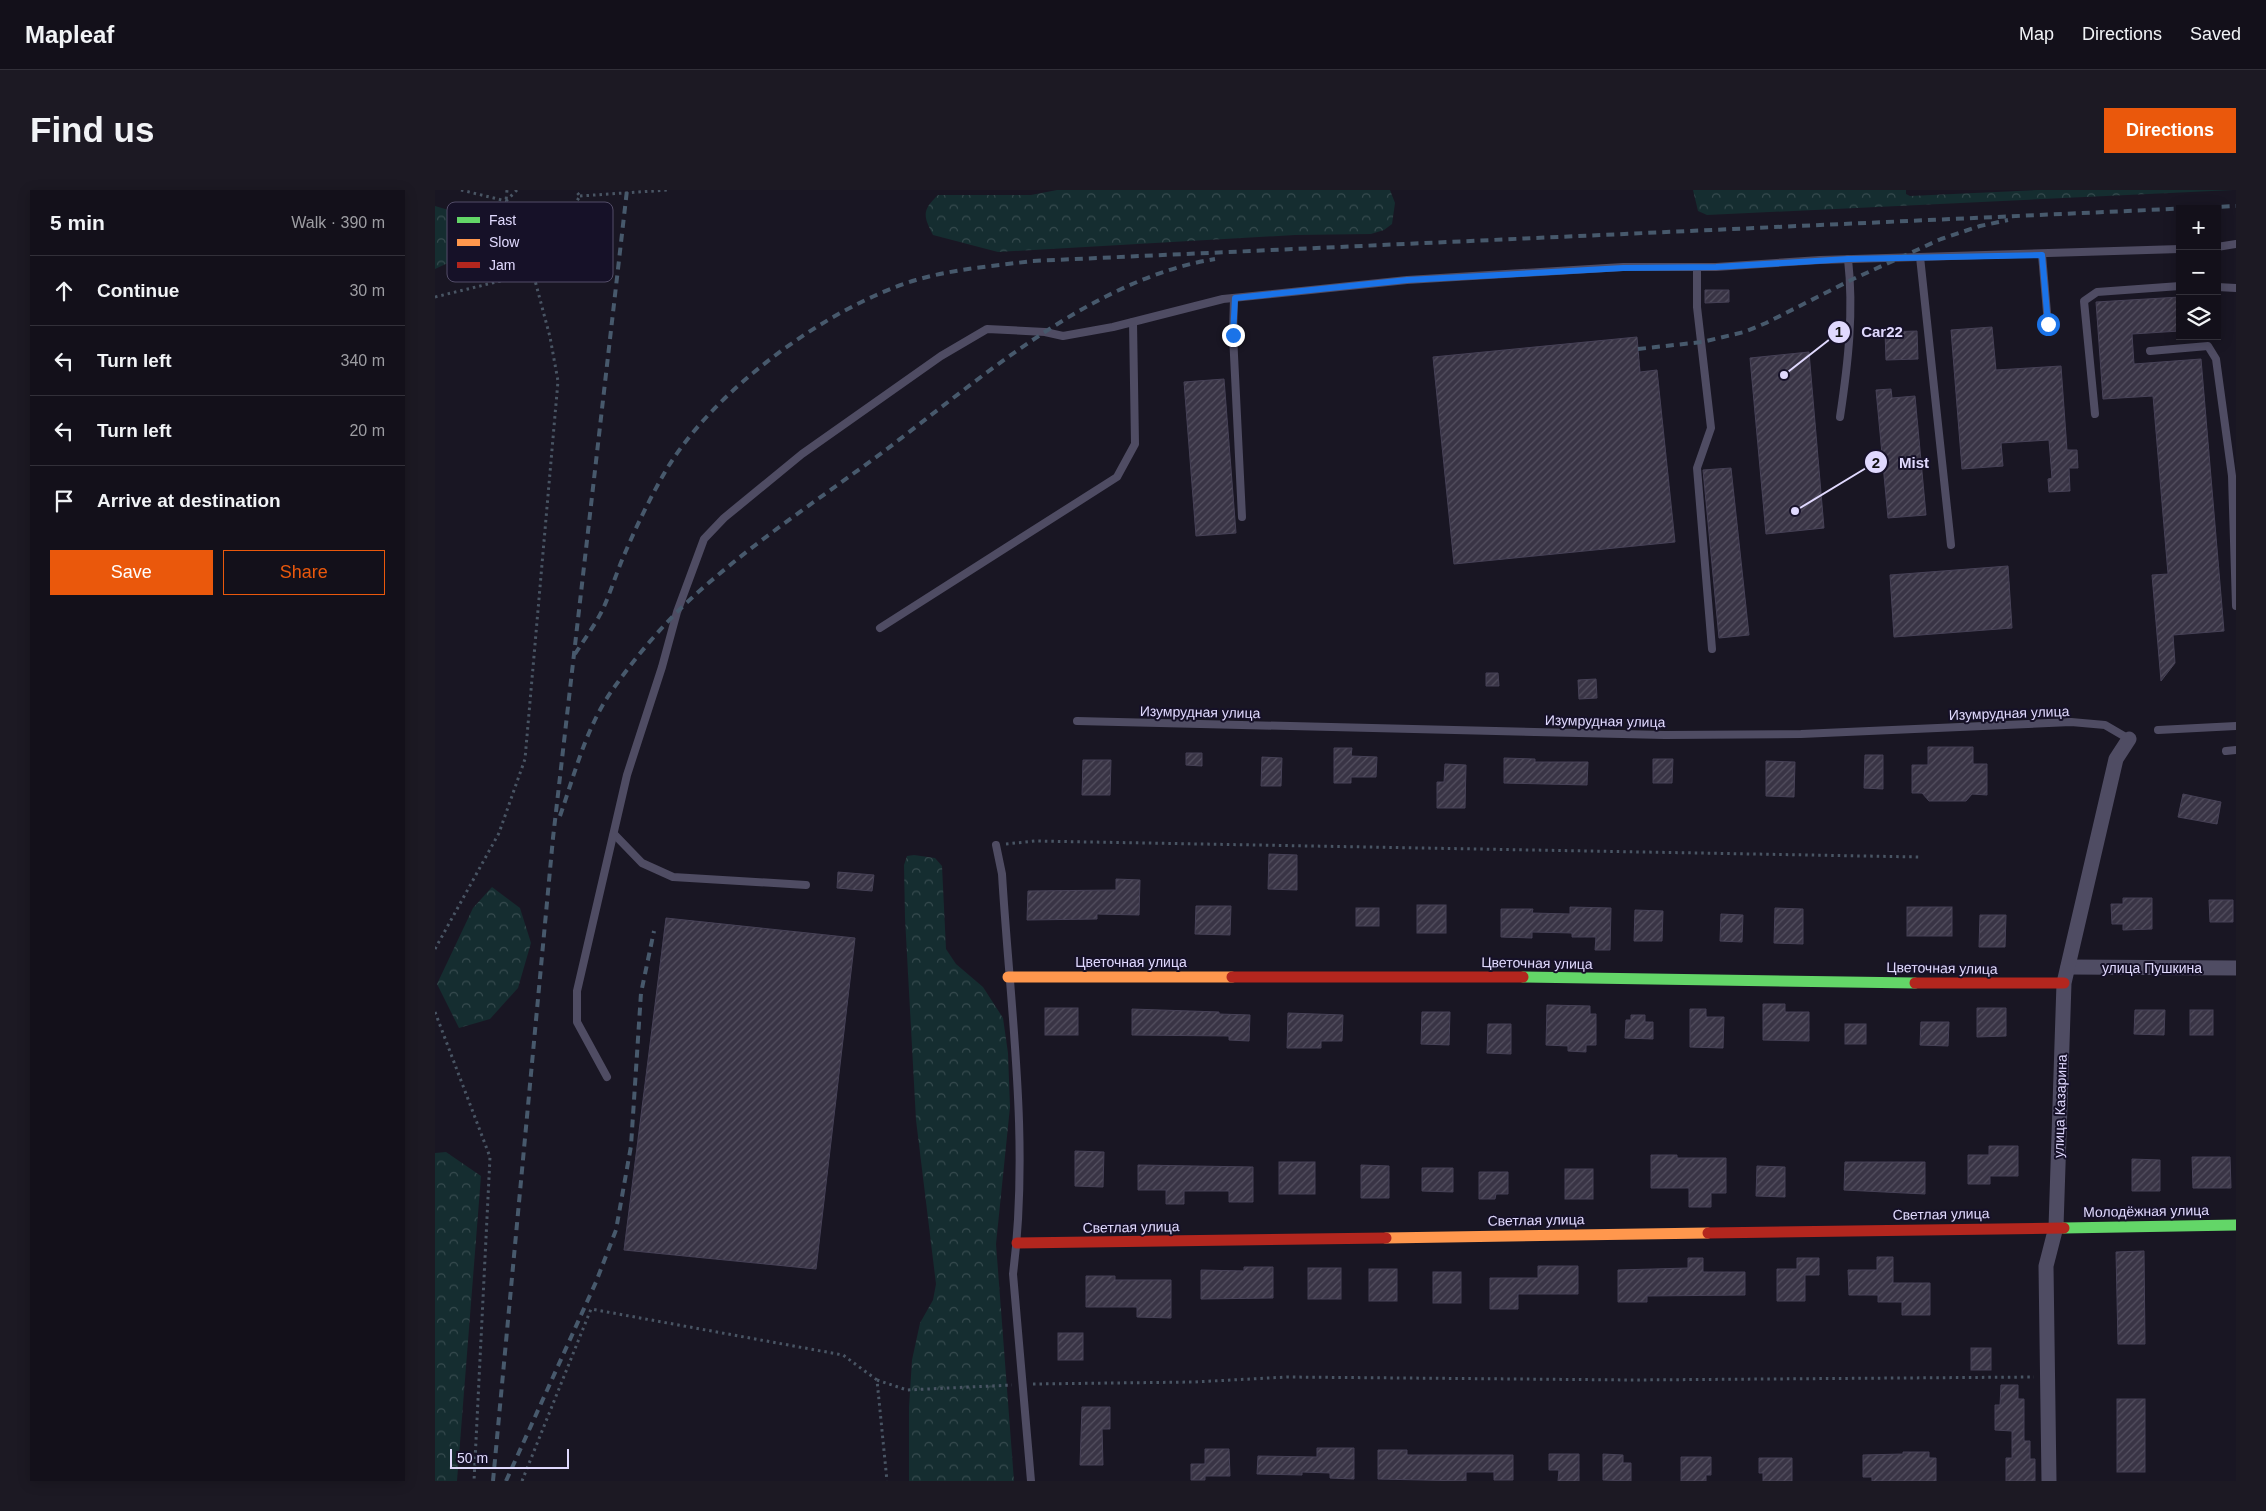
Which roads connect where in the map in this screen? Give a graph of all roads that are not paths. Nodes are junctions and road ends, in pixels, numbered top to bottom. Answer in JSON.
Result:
{"nodes":[{"id":1,"x":2236,"y":244,"type":"edge"},
{"id":2,"x":2221,"y":246,"type":"edge"},
{"id":3,"x":2176,"y":249,"type":"edge"},
{"id":4,"x":2042,"y":255,"type":"junction"},
{"id":5,"x":1920,"y":257,"type":"junction"},
{"id":6,"x":1848,"y":259,"type":"junction"},
{"id":7,"x":1697,"y":267,"type":"junction"},
{"id":8,"x":2176,"y":286,"type":"edge"},
{"id":9,"x":2221,"y":286,"type":"edge"},
{"id":10,"x":2236,"y":288,"type":"edge"},
{"id":11,"x":1235,"y":298,"type":"junction"},
{"id":12,"x":1133,"y":322,"type":"junction"},
{"id":13,"x":2048,"y":324,"type":"dead end"},
{"id":14,"x":2149,"y":351,"type":"dead end"},
{"id":15,"x":2095,"y":414,"type":"dead end"},
{"id":16,"x":1840,"y":417,"type":"dead end"},
{"id":17,"x":2234,"y":476,"type":"edge"},
{"id":18,"x":1242,"y":517,"type":"dead end"},
{"id":19,"x":1951,"y":545,"type":"dead end"},
{"id":20,"x":2236,"y":606,"type":"edge"},
{"id":21,"x":881,"y":628,"type":"dead end"},
{"id":22,"x":1712,"y":649,"type":"dead end"},
{"id":23,"x":1077,"y":721,"type":"dead end"},
{"id":24,"x":2236,"y":726,"type":"edge"},
{"id":25,"x":2158,"y":730,"type":"dead end"},
{"id":26,"x":2129,"y":739,"type":"joint"},
{"id":27,"x":2236,"y":750,"type":"edge"},
{"id":28,"x":2226,"y":751,"type":"dead end"},
{"id":29,"x":614,"y":834,"type":"junction"},
{"id":30,"x":996,"y":845,"type":"road end"},
{"id":31,"x":806,"y":885,"type":"dead end"},
{"id":32,"x":2068,"y":967,"type":"junction"},
{"id":33,"x":2236,"y":968,"type":"edge"},
{"id":34,"x":1008,"y":977,"type":"junction"},
{"id":35,"x":2064,"y":982,"type":"junction"},
{"id":36,"x":607,"y":1077,"type":"dead end"},
{"id":37,"x":2236,"y":1225,"type":"edge"},
{"id":38,"x":2056,"y":1227,"type":"junction"},
{"id":39,"x":1017,"y":1243,"type":"junction"},
{"id":40,"x":1031,"y":1481,"type":"edge"},
{"id":41,"x":2049,"y":1481,"type":"edge"}],
"edges":[{"from":1,"to":2,"type":"lane"},
{"from":3,"to":4,"type":"lane"},
{"from":4,"to":5,"type":"lane"},
{"from":4,"to":13,"type":"lane"},
{"from":5,"to":6,"type":"lane"},
{"from":5,"to":19,"type":"lane"},
{"from":6,"to":7,"type":"lane"},
{"from":6,"to":16,"type":"lane"},
{"from":7,"to":11,"type":"lane"},
{"from":7,"to":22,"type":"lane"},
{"from":8,"to":15,"type":"lane"},
{"from":9,"to":10,"type":"lane"},
{"from":11,"to":12,"type":"lane"},
{"from":11,"to":18,"type":"lane"},
{"from":12,"to":21,"type":"lane"},
{"from":12,"to":29,"type":"lane"},
{"from":14,"to":17,"type":"lane"},
{"from":17,"to":20,"type":"lane"},
{"from":23,"to":26,"type":"lane","name":"Изумрудная улица"},
{"from":24,"to":25,"type":"lane"},
{"from":26,"to":32,"type":"street","name":"улица Казарина"},
{"from":27,"to":28,"type":"lane"},
{"from":29,"to":31,"type":"lane"},
{"from":29,"to":36,"type":"lane"},
{"from":30,"to":34,"type":"lane"},
{"from":32,"to":33,"type":"street","name":"улица Пушкина"},
{"from":32,"to":35,"type":"street","name":"улица Казарина"},
{"from":34,"to":35,"type":"street","name":"Цветочная улица"},
{"from":34,"to":39,"type":"lane"},
{"from":35,"to":38,"type":"street","name":"улица Казарина"},
{"from":37,"to":38,"type":"street","name":"Молодёжная улица"},
{"from":38,"to":39,"type":"street","name":"Светлая улица"},
{"from":38,"to":41,"type":"street","name":"улица Казарина"},
{"from":39,"to":40,"type":"lane"}]}
